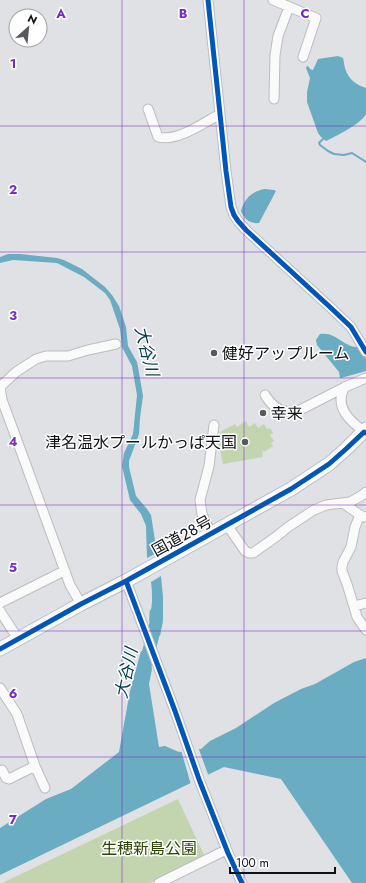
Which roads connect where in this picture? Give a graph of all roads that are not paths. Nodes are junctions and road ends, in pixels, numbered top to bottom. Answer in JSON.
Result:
{"nodes":[{"id":1,"x":208,"y":0,"type":"edge"},
{"id":2,"x":273,"y":0,"type":"edge"},
{"id":3,"x":288,"y":7,"type":"junction"},
{"id":4,"x":303,"y":57,"type":"dead end"},
{"id":5,"x":274,"y":100,"type":"dead end"},
{"id":6,"x":148,"y":109,"type":"dead end"},
{"id":7,"x":220,"y":114,"type":"junction"},
{"id":8,"x":116,"y":344,"type":"dead end"},
{"id":9,"x":366,"y":352,"type":"edge"},
{"id":10,"x":366,"y":378,"type":"edge"},
{"id":11,"x":0,"y":388,"type":"edge"},
{"id":12,"x":344,"y":388,"type":"junction"},
{"id":13,"x":264,"y":395,"type":"dead end"},
{"id":14,"x":214,"y":425,"type":"dead end"},
{"id":15,"x":365,"y":431,"type":"edge"},
{"id":16,"x":366,"y":492,"type":"edge"},
{"id":17,"x":343,"y":503,"type":"junction"},
{"id":18,"x":363,"y":516,"type":"edge"},
{"id":19,"x":228,"y":525,"type":"junction"},
{"id":20,"x":211,"y":534,"type":"junction"},
{"id":21,"x":64,"y":571,"type":"junction"},
{"id":22,"x":126,"y":581,"type":"junction"},
{"id":23,"x":0,"y":603,"type":"edge"},
{"id":24,"x":366,"y":603,"type":"edge"},
{"id":25,"x":82,"y":604,"type":"junction"},
{"id":26,"x":354,"y":606,"type":"junction"},
{"id":27,"x":0,"y":611,"type":"edge"},
{"id":28,"x":366,"y":630,"type":"edge"},
{"id":29,"x":18,"y":639,"type":"junction"},
{"id":30,"x":0,"y":649,"type":"edge"},
{"id":31,"x":0,"y":688,"type":"edge"},
{"id":32,"x":35,"y":766,"type":"junction"},
{"id":33,"x":0,"y":771,"type":"edge"},
{"id":34,"x":45,"y":788,"type":"dead end"},
{"id":35,"x":226,"y":850,"type":"junction"},
{"id":36,"x":159,"y":883,"type":"edge"},
{"id":37,"x":242,"y":883,"type":"edge"}],
"edges":[{"from":1,"to":7,"type":"street"},
{"from":2,"to":3,"type":"street"},
{"from":3,"to":4,"type":"street"},
{"from":3,"to":5,"type":"street"},
{"from":6,"to":7,"type":"street"},
{"from":7,"to":9,"type":"street"},
{"from":8,"to":11,"type":"street"},
{"from":10,"to":12,"type":"street"},
{"from":11,"to":21,"type":"street"},
{"from":12,"to":13,"type":"street"},
{"from":12,"to":15,"type":"street"},
{"from":14,"to":20,"type":"street"},
{"from":15,"to":19,"type":"highway","name":"国道28号"},
{"from":16,"to":17,"type":"street"},
{"from":17,"to":18,"type":"street"},
{"from":17,"to":19,"type":"street"},
{"from":18,"to":26,"type":"street"},
{"from":19,"to":20,"type":"highway","name":"国道28号"},
{"from":20,"to":22,"type":"highway","name":"国道28号"},
{"from":21,"to":23,"type":"street"},
{"from":21,"to":25,"type":"street"},
{"from":22,"to":25,"type":"highway","name":"国道28号"},
{"from":22,"to":35,"type":"street"},
{"from":24,"to":26,"type":"street"},
{"from":25,"to":29,"type":"highway","name":"国道28号"},
{"from":26,"to":28,"type":"street"},
{"from":27,"to":29,"type":"street"},
{"from":29,"to":30,"type":"highway","name":"国道28号"},
{"from":31,"to":32,"type":"street"},
{"from":32,"to":33,"type":"street"},
{"from":32,"to":34,"type":"street"},
{"from":35,"to":36,"type":"street"},
{"from":35,"to":37,"type":"street"}]}
